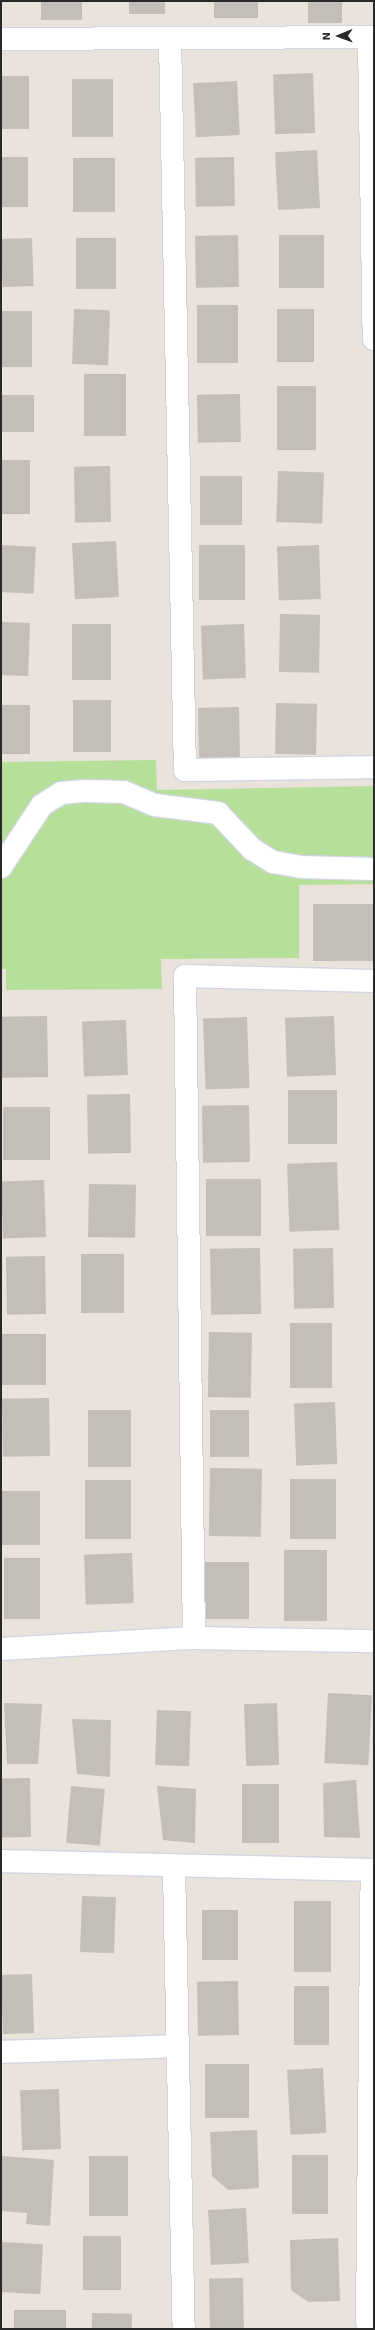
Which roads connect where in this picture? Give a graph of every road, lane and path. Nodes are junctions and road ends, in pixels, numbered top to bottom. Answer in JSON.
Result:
{"nodes":[{"id":1,"x":372,"y":37,"type":"edge"},
{"id":2,"x":170,"y":38,"type":"junction"},
{"id":3,"x":1,"y":39,"type":"edge"},
{"id":4,"x":374,"y":339,"type":"edge"},
{"id":5,"x":374,"y":767,"type":"edge"},
{"id":6,"x":1,"y":867,"type":"edge"},
{"id":7,"x":374,"y":869,"type":"edge"},
{"id":8,"x":374,"y":981,"type":"edge"},
{"id":9,"x":194,"y":1638,"type":"junction"},
{"id":10,"x":374,"y":1641,"type":"edge"},
{"id":11,"x":1,"y":1649,"type":"edge"},
{"id":12,"x":1,"y":1861,"type":"edge"},
{"id":13,"x":174,"y":1868,"type":"junction"},
{"id":14,"x":373,"y":1870,"type":"edge"},
{"id":15,"x":178,"y":2046,"type":"junction"},
{"id":16,"x":1,"y":2052,"type":"edge"},
{"id":17,"x":372,"y":2054,"type":"edge"},
{"id":18,"x":364,"y":2324,"type":"edge"},
{"id":19,"x":184,"y":2329,"type":"edge"}],
"edges":[{"from":1,"to":2,"type":"street"},
{"from":1,"to":4,"type":"street"},
{"from":2,"to":3,"type":"street"},
{"from":2,"to":5,"type":"street"},
{"from":6,"to":7,"type":"street"},
{"from":8,"to":9,"type":"street"},
{"from":9,"to":10,"type":"street"},
{"from":9,"to":11,"type":"street"},
{"from":12,"to":13,"type":"street"},
{"from":13,"to":14,"type":"street"},
{"from":13,"to":15,"type":"street"},
{"from":14,"to":17,"type":"street"},
{"from":15,"to":16,"type":"street"},
{"from":15,"to":19,"type":"street"},
{"from":17,"to":18,"type":"street"}]}
